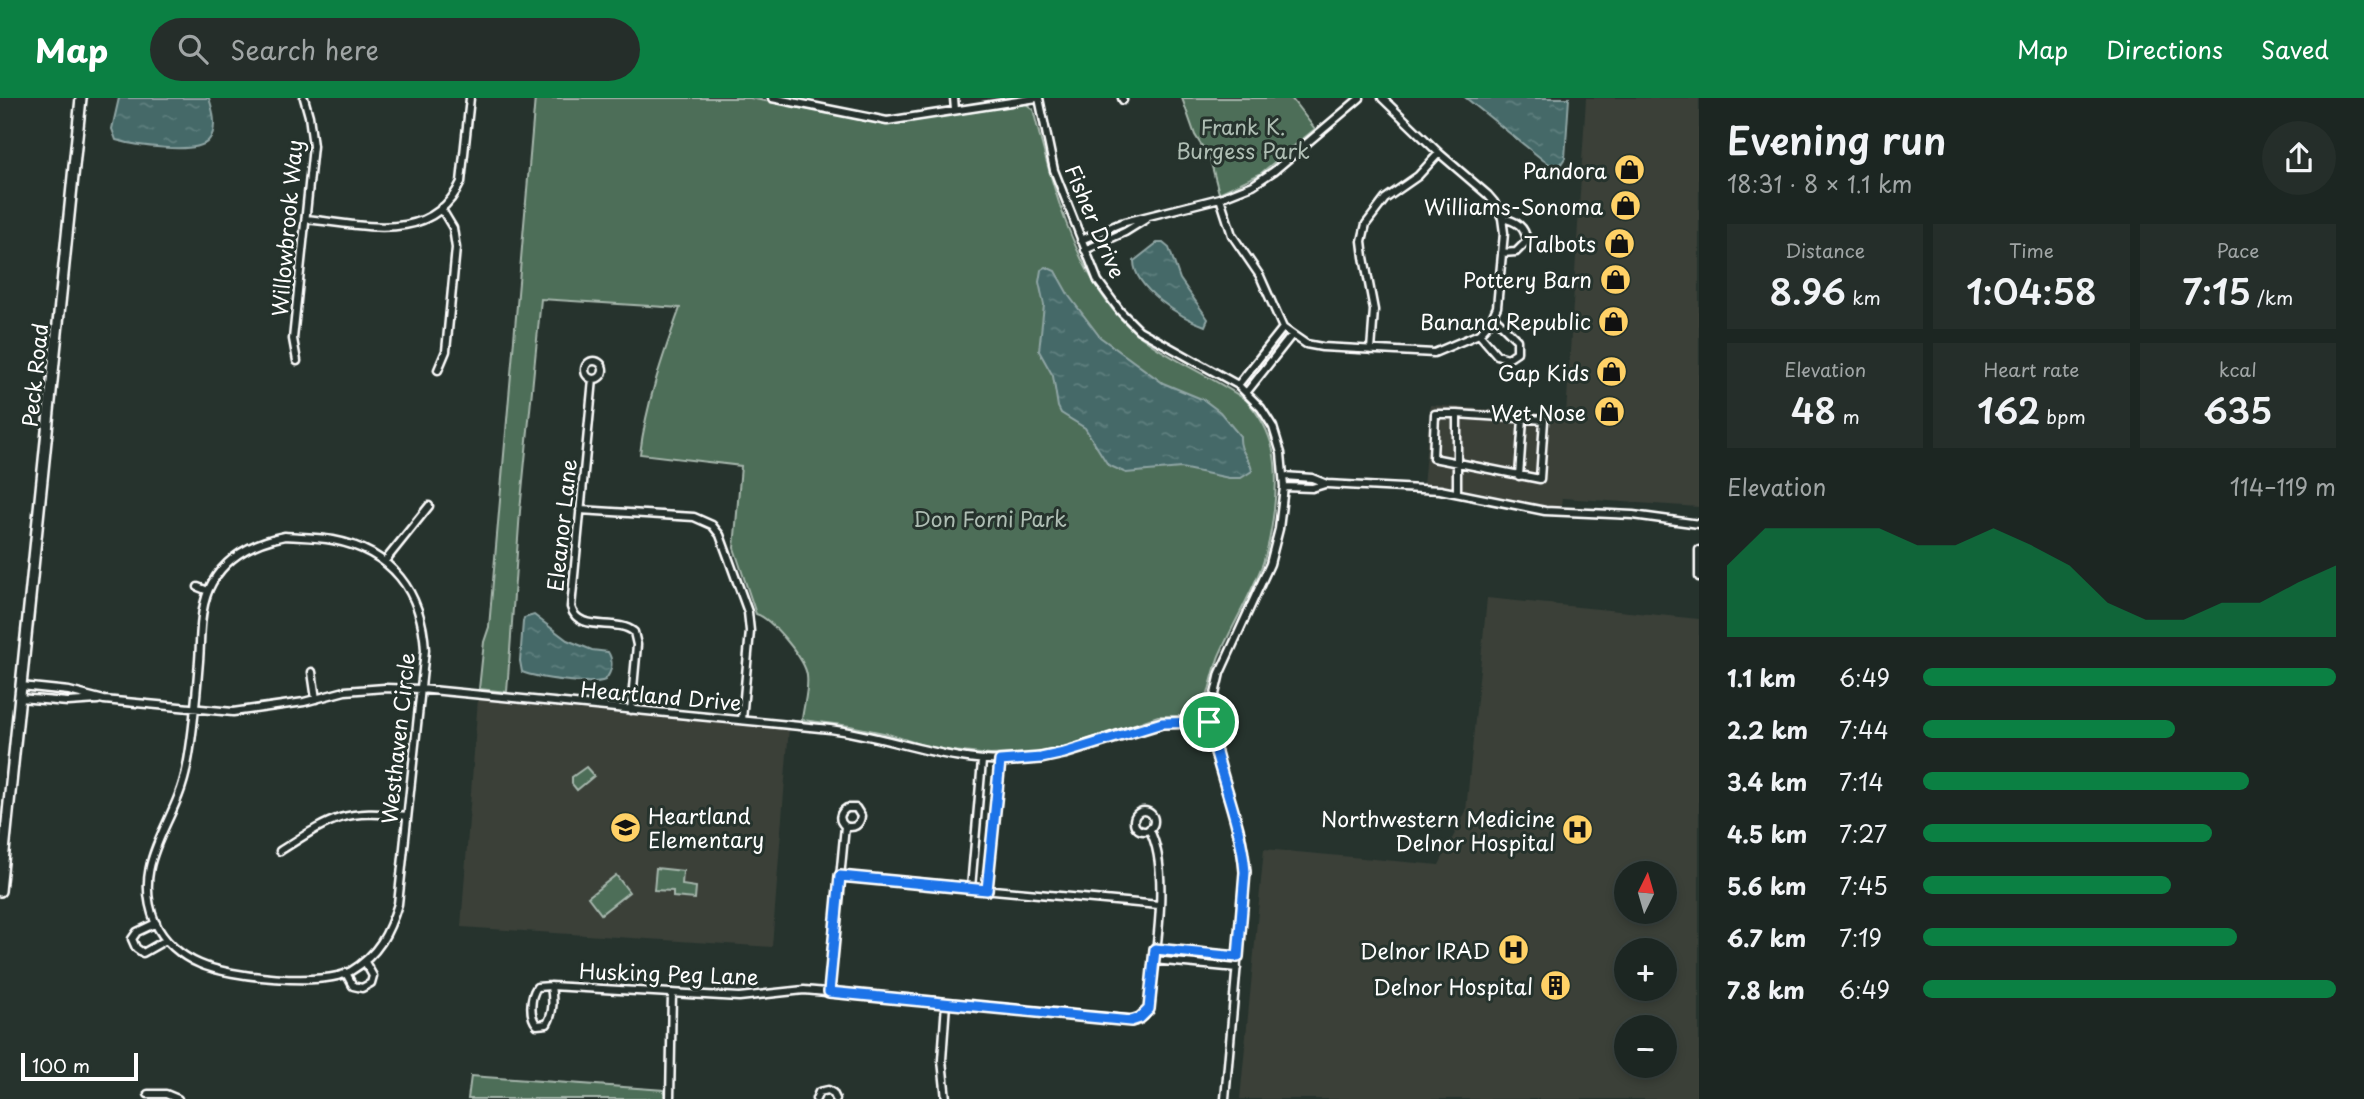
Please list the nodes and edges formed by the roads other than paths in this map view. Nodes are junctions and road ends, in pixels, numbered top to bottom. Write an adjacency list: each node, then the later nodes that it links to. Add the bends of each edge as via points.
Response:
1 (80, 98): 46 (main road, Peck Road)
2 (304, 98): 15 (street, Willowbrook Way, via 313,146)
3 (470, 98): 12 (street, via 461,182)
4 (772, 98): 9 (street, via 887,121)
5 (954, 98): 9 (street)
6 (1038, 98): 9 (street); 16 (street, Fisher Drive, via 1054,170)
7 (1360, 98): 11 (street, via 1274,171)
8 (1382, 98): 10 (street)
9 (956, 110)
10 (1438, 153): 14 (street, via 1488,195); 23 (street, via 1418,176 1377,206 1366,225 1364,257 1374,310)
11 (1220, 198): 13 (street); 20 (street, via 1232,235 1260,276)
12 (441, 208): 15 (street, via 406,227); 25 (street, via 453,228 456,248 446,351)
13 (1153, 215): 16 (street); 17 (street)
14 (1502, 218): 18 (street); 18 (street, via 1517,222 1527,240 1517,252)
15 (306, 219): 24 (street, Willowbrook Way, via 293,339)
16 (1081, 240): 17 (street, Fisher Drive)
17 (1085, 250): 27 (street, Fisher Drive, via 1098,281 1139,330)
18 (1502, 253): 19 (street)
19 (1493, 316): 21 (street); 21 (street, via 1517,340 1517,352 1508,358 1497,355)
20 (1283, 328): 22 (street); 27 (street)
21 (1479, 334): 23 (street, via 1434,353)
22 (1291, 336): 23 (street, via 1313,346); 28 (street)
23 (1371, 350)
24 (297, 361)
25 (438, 370)
26 (593, 379): 38 (street, Eleanor Lane)
27 (1238, 385): 28 (street, Fisher Drive)
28 (1246, 393): 33 (street, Fisher Drive, via 1273,427 1282,453)
29 (1457, 414): 30 (street); 31 (street); 31 (street, via 1435,414 1433,458)
30 (1523, 419): 32 (street); 32 (street, via 1544,420 1540,479)
31 (1457, 464): 32 (street); 36 (street)
32 (1519, 476)
33 (1283, 477): 34 (street, via 1312,478); 35 (street, Fisher Drive)
34 (1327, 484): 35 (street); 36 (street)
35 (1284, 487): 54 (street, Fisher Drive, via 1270,564 1220,673)
36 (1457, 492): 39 (street, via 1545,511)
37 (429, 506): 41 (street)
38 (580, 510): 52 (street, Eleanor Lane, via 572,613 584,622 621,625 634,632); 53 (street, via 694,517 717,530 750,619)
39 (1699, 524)
40 (1699, 550): 42 (street)
41 (385, 561): 44 (street, Westhaven Circle, via 353,545 285,536 239,553); 47 (street, Westhaven Circle, via 403,579 421,617 425,650)
42 (1699, 577)
43 (198, 587): 44 (street)
44 (208, 591): 51 (street, Westhaven Circle)
45 (312, 672): 49 (street)
46 (21, 686): 48 (main road, Peck Road); 50 (street, Heartland Drive)
47 (421, 689): 49 (street, Heartland Drive, via 345,691); 52 (street, Heartland Drive); 57 (street, Westhaven Circle)
48 (19, 698): 50 (street, Heartland Drive); 64 (main road, Peck Road)
49 (316, 699): 51 (street, Heartland Drive, via 244,712)
50 (104, 700): 51 (street, Heartland Drive)
51 (195, 710): 66 (street, Westhaven Circle, via 187,769 147,874)
52 (631, 710): 53 (street, Heartland Drive)
53 (742, 720): 55 (street, Heartland Drive, via 846,731)
54 (1209, 722): 56 (street, Heartland Drive, via 1162,723 1064,753); 69 (street, via 1244,859)
55 (982, 761): 56 (street, Heartland Drive); 62 (street)
56 (1000, 761): 63 (street)
57 (407, 816): 60 (street, via 345,815); 71 (street, Westhaven Circle, via 392,925 381,946)
58 (845, 826): 61 (street)
59 (1149, 829): 65 (street, Husking Peg Lane, via 1159,854)
60 (280, 850)
61 (840, 876): 62 (street); 75 (street)
62 (971, 888): 63 (street)
63 (987, 890): 65 (street)
64 (0, 891)
65 (1159, 905): 68 (street, Husking Peg Lane)
66 (156, 923): 67 (street, Westhaven Circle); 67 (street, via 137,932 132,939 136,948 143,953)
67 (166, 940): 73 (street, Westhaven Circle, via 202,966 311,981)
68 (1155, 949): 69 (street); 70 (street, Husking Peg Lane)
69 (1238, 957): 72 (street)
70 (1154, 960): 72 (street); 77 (street, Husking Peg Lane, via 1149,1009 1136,1020)
71 (365, 961): 73 (street, Westhaven Circle); 73 (street, via 373,976 371,983 362,988 352,986)
72 (1237, 968): 84 (street)
73 (346, 973)
74 (551, 986): 74 (street, Husking Peg Lane, via 551,1019 537,1025 533,993 537,987); 76 (street, Husking Peg Lane)
75 (829, 992): 76 (street, Husking Peg Lane, via 797,990 745,997); 77 (street, Husking Peg Lane)
76 (672, 993): 80 (street)
77 (946, 1003): 83 (street, via 942,1060)
78 (148, 1094): 79 (street)
79 (178, 1099)
80 (670, 1099)
81 (816, 1099): 82 (street, via 824,1090)
82 (836, 1099)
83 (946, 1099)
84 (1225, 1099)

